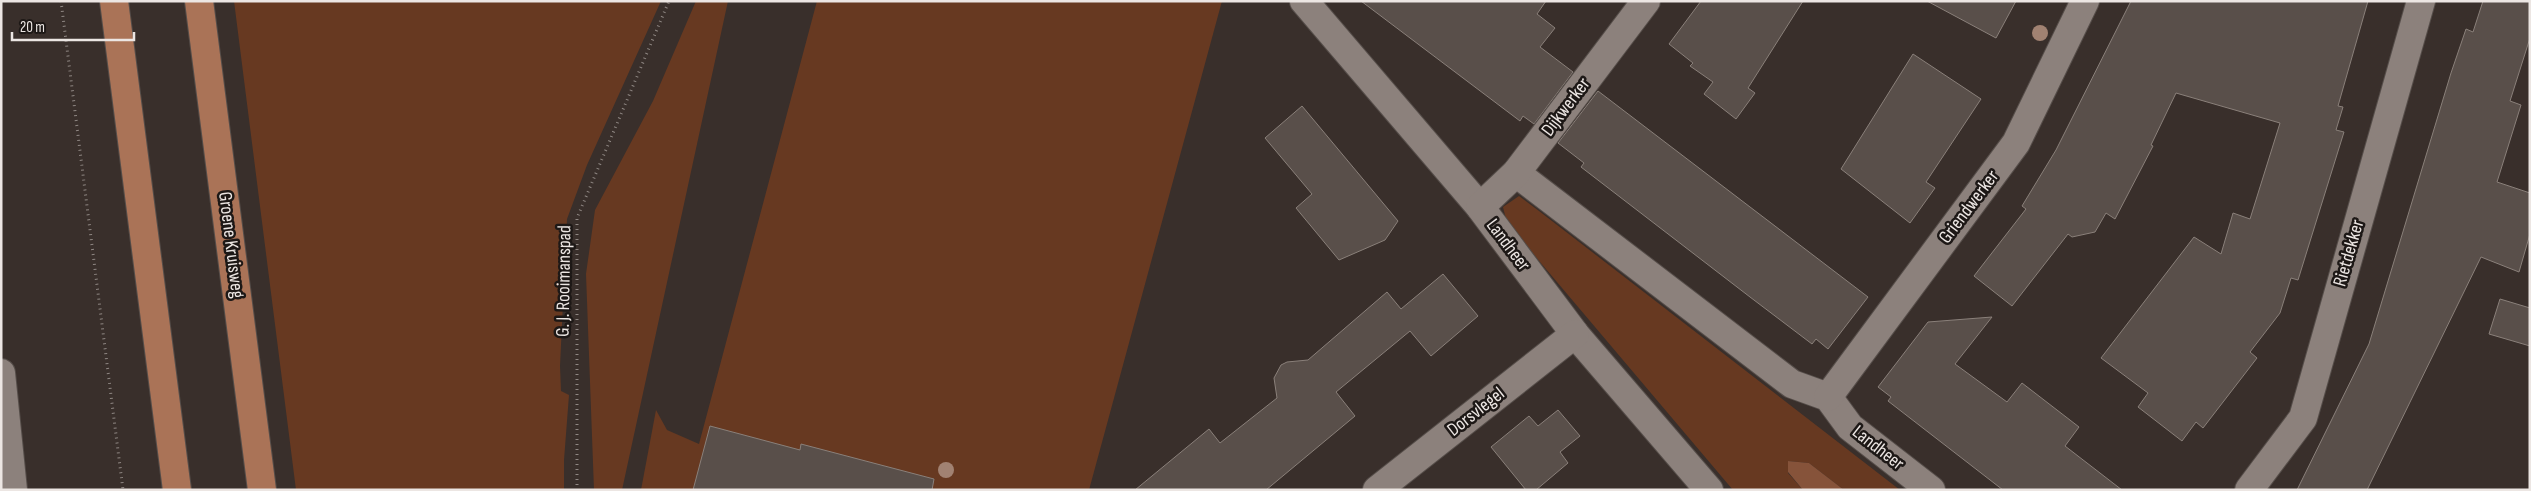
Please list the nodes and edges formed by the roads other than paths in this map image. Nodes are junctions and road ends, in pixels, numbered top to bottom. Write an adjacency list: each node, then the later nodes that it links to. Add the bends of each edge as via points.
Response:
1 (114, 1): 13 (main road)
2 (199, 1): 14 (main road, Groene Kruisweg)
3 (1304, 1): 8 (street, Landheer)
4 (1646, 1): 7 (street, Dijkwerker)
5 (2085, 1): 11 (street, Griendwerker, via 2016,144)
6 (2421, 1): 18 (street, Rietdekker, via 2303,418)
7 (1516, 173): 8 (street, Dijkwerker); 11 (street, via 1792,384)
8 (1480, 207): 9 (street, Landheer)
9 (1575, 334): 15 (street, Dorsvlegel); 16 (street, Landheer)
10 (1, 373): 12 (street)
11 (1828, 397): 17 (street, Landheer, via 1850,427)
12 (13, 490)
13 (177, 490)
14 (262, 490)
15 (1377, 490)
16 (1709, 490)
17 (1931, 490)
18 (2249, 490)

